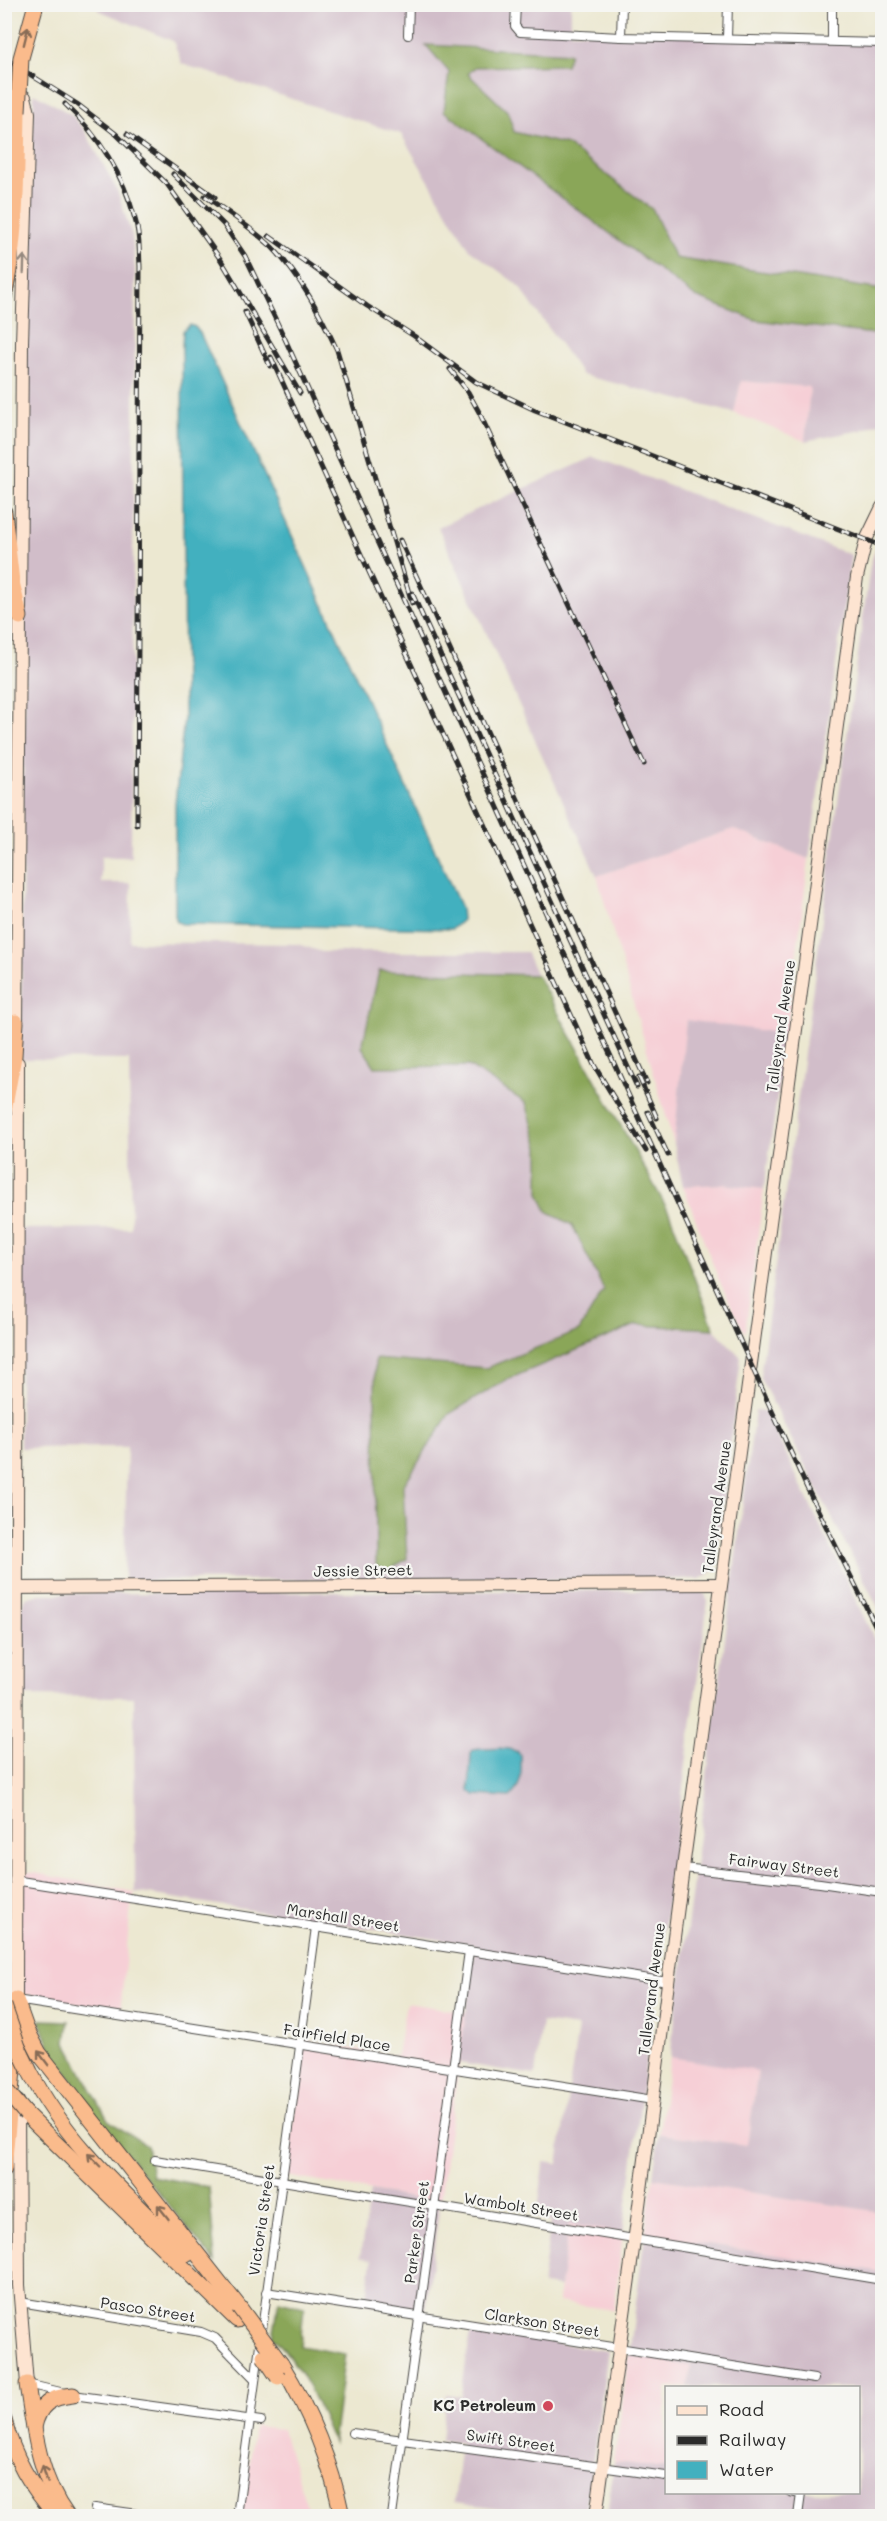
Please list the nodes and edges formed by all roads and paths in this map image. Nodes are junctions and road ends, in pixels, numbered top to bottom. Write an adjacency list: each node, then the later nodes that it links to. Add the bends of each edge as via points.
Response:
1 (36, 4): 13 (highway, one-way to 1, bridge, via 16,188 23,50)
2 (409, 4): 7 (street)
3 (516, 4): 8 (street, via 515,27 520,32)
4 (622, 4): 8 (street)
5 (728, 4): 9 (street)
6 (832, 4): 10 (street)
7 (408, 35)
8 (621, 36): 9 (street)
9 (727, 38): 10 (street)
10 (832, 41): 11 (street)
11 (882, 43)
12 (4, 83): 16 (street, one-way to 12, via 29,113 25,97)
13 (4, 297)
14 (882, 507): 19 (street, Talleyrand Avenue, via 866,540 857,578)
15 (4, 512): 16 (highway)
16 (20, 617): 17 (street)
17 (16, 1022): 18 (highway); 20 (street)
18 (4, 1111)
19 (721, 1584): 20 (street, Jessie Street); 21 (street, Talleyrand Avenue)
20 (10, 1587): 22 (street)
21 (682, 1868): 23 (street, Fairway Street); 26 (street, Talleyrand Avenue)
22 (14, 1880): 24 (street, Marshall Street); 27 (street)
23 (882, 1892)
24 (316, 1927): 25 (street, Marshall Street); 28 (street, Victoria Street)
25 (469, 1951): 26 (street, Marshall Street); 30 (street, Parker Street)
26 (668, 1982): 32 (street, Talleyrand Avenue)
27 (10, 2003): 28 (street, Fairfield Place); 29 (street); 41 (highway, one-way to 27, via 39,2053); 41 (highway, one-way to 27, bridge, via 57,2118 18,2047)
28 (299, 2045): 30 (street, Fairfield Place); 35 (street, Victoria Street)
29 (15, 2048): 34 (highway); 40 (street, via 20,2132)
30 (453, 2070): 32 (street, Fairfield Place); 36 (street, Parker Street)
31 (4, 2088): 41 (highway, bridge, via 26,2114)
32 (653, 2100): 37 (street, Talleyrand Avenue)
33 (155, 2160): 35 (street, Wambolt Street)
34 (4, 2169)
35 (281, 2181): 36 (street, Wambolt Street); 39 (street, Victoria Street)
36 (434, 2207): 37 (street, Wambolt Street); 42 (street, Parker Street)
37 (634, 2239): 38 (street, Wambolt Street); 43 (street, Talleyrand Avenue)
38 (882, 2280)
39 (266, 2292): 42 (street, Clarkson Street); 45 (street, Victoria Street)
40 (20, 2302): 45 (street, Pasco Street, via 201,2331 215,2338); 47 (street)
41 (238, 2314): 44 (highway, bridge)
42 (419, 2317): 43 (street, Clarkson Street); 54 (street, Parker Street)
43 (618, 2350): 46 (street, Clarkson Street); 55 (street, Talleyrand Avenue)
44 (280, 2371): 63 (highway, via 313,2450); 64 (highway, via 301,2398 318,2434)
45 (255, 2379): 49 (street, Victoria Street)
46 (814, 2379)
47 (27, 2384): 48 (street); 52 (highway)
48 (73, 2395): 49 (street); 52 (highway, via 46,2403)
49 (249, 2419): 51 (street); 62 (street, Victoria Street)
50 (4, 2420): 59 (highway, via 24,2471)
51 (261, 2421)
52 (34, 2427): 60 (highway, one-way to 52, via 46,2479)
53 (352, 2433): 54 (street, Swift Street)
54 (403, 2440): 55 (street, Swift Street); 65 (street, Parker Street)
55 (603, 2467): 56 (street, Swift Street); 66 (street, Talleyrand Avenue)
56 (665, 2476)
57 (801, 2494): 67 (street)
58 (95, 2508): 61 (street)
59 (57, 2517)
60 (67, 2517)
61 (152, 2517)
62 (237, 2517)
63 (333, 2517)
64 (342, 2517)
65 (392, 2517)
66 (596, 2517)
67 (798, 2517)

